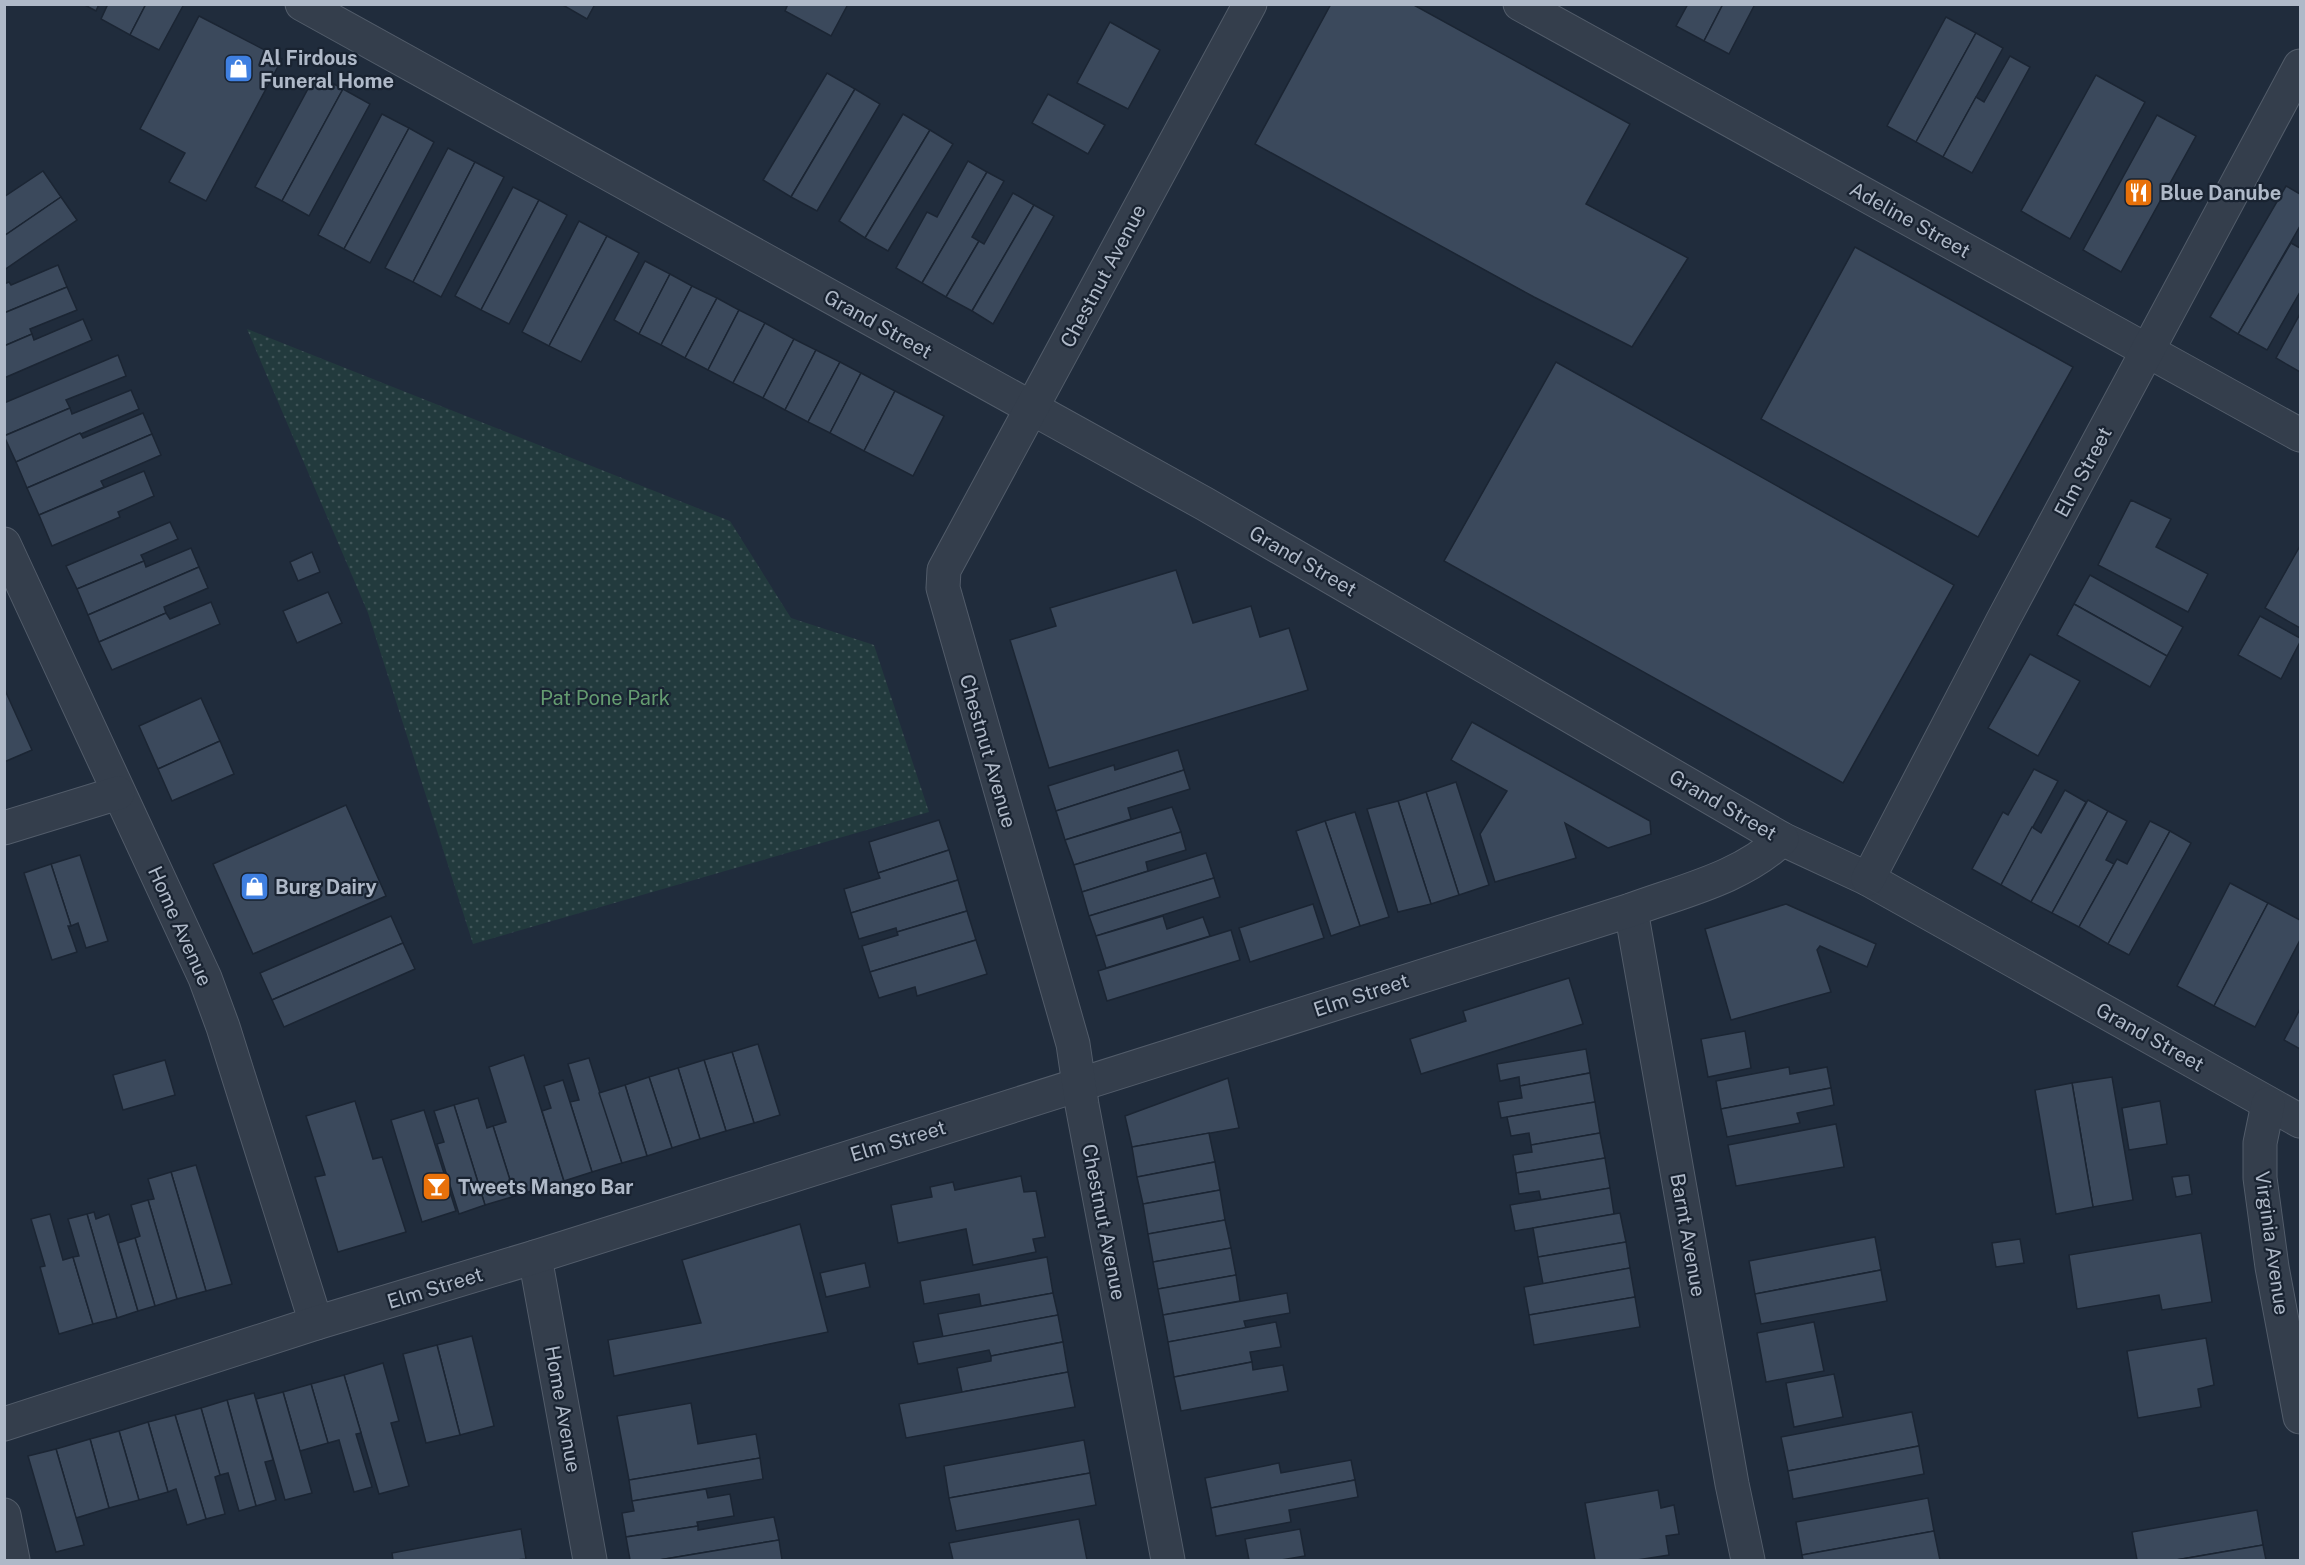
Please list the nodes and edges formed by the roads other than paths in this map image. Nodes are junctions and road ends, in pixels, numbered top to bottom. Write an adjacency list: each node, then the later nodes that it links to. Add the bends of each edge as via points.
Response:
1 (302, 4): 6 (street, Grand Street)
2 (1250, 4): 6 (street, Chestnut Avenue)
3 (1520, 4): 5 (street, Adeline Street)
4 (2301, 66): 5 (street, Elm Street)
5 (2148, 351): 7 (street, Adeline Street); 12 (street, Elm Street)
6 (1032, 410): 11 (street, Grand Street, via 1204,504); 14 (street, Chestnut Avenue, via 944,570 942,588 1073,1044)
7 (2301, 435)
8 (4, 544): 9 (street, Home Avenue)
9 (118, 793): 10 (street); 18 (street, Home Avenue, via 205,978)
10 (4, 828)
11 (1782, 839): 12 (street, Grand Street); 13 (street, Elm Street, via 1736,872)
12 (1868, 879): 15 (street, Grand Street)
13 (1631, 910): 14 (street, Elm Street); 25 (street, Barnt Avenue)
14 (1080, 1084): 17 (street, Elm Street); 24 (street, Chestnut Avenue)
15 (2268, 1104): 16 (street, Grand Street); 19 (street, Virginia Avenue, via 2260,1143 2260,1178 2272,1267)
16 (2301, 1121)
17 (535, 1257): 18 (street, Elm Street); 23 (street, Home Avenue)
18 (316, 1323): 20 (street, Elm Street)
19 (2301, 1418)
20 (4, 1424)
21 (4, 1515): 22 (street)
22 (13, 1560)
23 (590, 1560)
24 (1168, 1560)
25 (1748, 1560)

